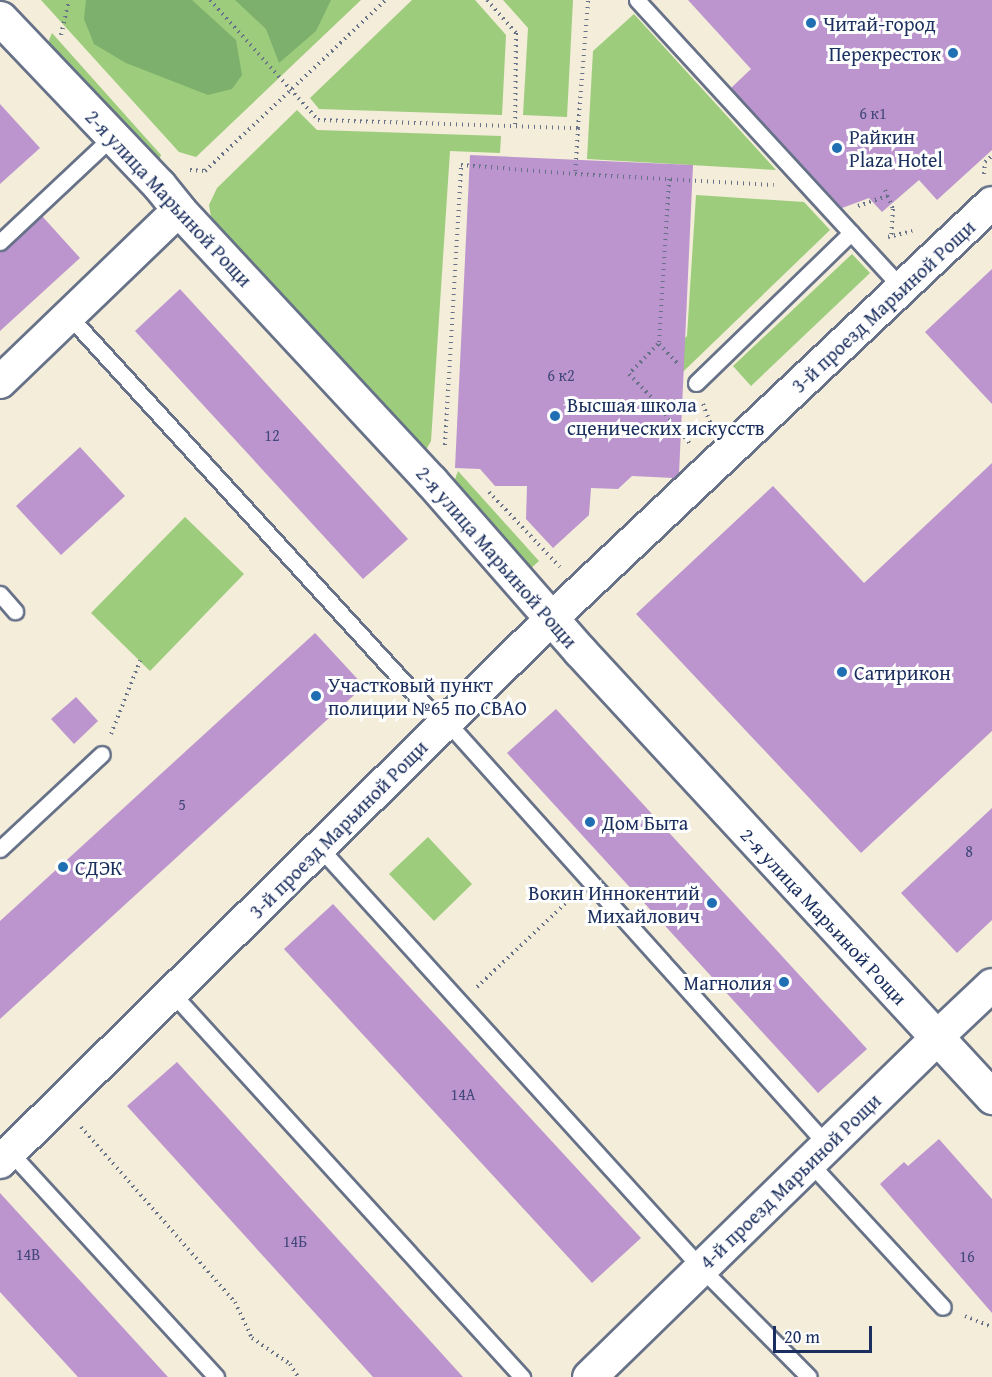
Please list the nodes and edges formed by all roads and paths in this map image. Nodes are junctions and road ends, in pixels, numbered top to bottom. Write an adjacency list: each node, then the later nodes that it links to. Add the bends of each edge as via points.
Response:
1 (69, 0): 8 (path)
2 (210, 0): 9 (path)
3 (386, 0): 9 (path)
4 (487, 0): 10 (path, via 516,33)
5 (588, 0): 11 (path)
6 (637, 0): 18 (lane)
7 (0, 18): 12 (street, 2-я улица Марьиной Рощи)
8 (61, 36)
9 (291, 90): 10 (path, via 318,120); 17 (path, via 206,171 182,170)
10 (515, 126): 11 (path)
11 (578, 128): 15 (path)
12 (112, 137): 17 (street, 2-я улица Марьиной Рощи); 25 (lane)
13 (992, 156): 19 (path, via 985,162)
14 (992, 167): 19 (path)
15 (575, 174): 16 (path); 34 (path, via 461,165 444,444)
16 (669, 179): 18 (path); 28 (path)
17 (159, 185): 21 (street, 2-я улица Марьиной Рощи)
18 (808, 186): 23 (lane)
19 (984, 186): 26 (street, 3-й проезд Марьиной Рощи)
20 (885, 190): 24 (path, via 893,209)
21 (179, 210): 27 (street); 39 (street, 2-я улица Марьиной Рощи, via 431,481)
22 (921, 228): 24 (path)
23 (851, 232): 24 (path); 26 (lane); 31 (lane)
24 (891, 237)
25 (0, 242)
26 (902, 288): 39 (street, 3-й проезд Марьиной Рощи)
27 (69, 316): 30 (street); 41 (lane)
28 (658, 344): 29 (path); 33 (path, via 628,374 693,448)
29 (684, 371)
30 (0, 382)
31 (696, 383): 32 (path)
32 (713, 430)
33 (699, 442)
34 (451, 451)
35 (481, 483): 36 (path, via 559,567)
36 (566, 564)
37 (0, 594): 38 (lane)
38 (15, 611)
39 (551, 619): 41 (street, 3-й проезд Марьиной Рощи); 49 (street, 2-я улица Марьиной Рощи)
40 (140, 661): 42 (path)
41 (445, 724): 43 (street, 3-й проезд Марьиной Рощи); 45 (lane)
42 (102, 754): 44 (lane)
43 (319, 847): 47 (street, 3-й проезд Марьиной Рощи); 48 (lane)
44 (0, 849)
45 (589, 880): 48 (path); 52 (lane)
46 (992, 985): 49 (street, 4-й проезд Марьиной Рощи)
47 (172, 993): 53 (street, 3-й проезд Марьиной Рощи); 58 (lane)
48 (460, 1003): 54 (lane)
49 (936, 1038): 50 (street, 2-я улица Марьиной Рощи); 52 (street, 4-й проезд Марьиной Рощи)
50 (992, 1098)
51 (81, 1126): 57 (path, via 235,1302 252,1338 290,1364)
52 (818, 1154): 54 (street, 4-й проезд Марьиной Рощи); 55 (lane)
53 (5, 1157): 56 (lane)
54 (701, 1268): 59 (street, 4-й проезд Марьиной Рощи); 60 (lane)
55 (943, 1307)
56 (216, 1377)
57 (298, 1377)
58 (522, 1377)
59 (589, 1377)
60 (809, 1377)

